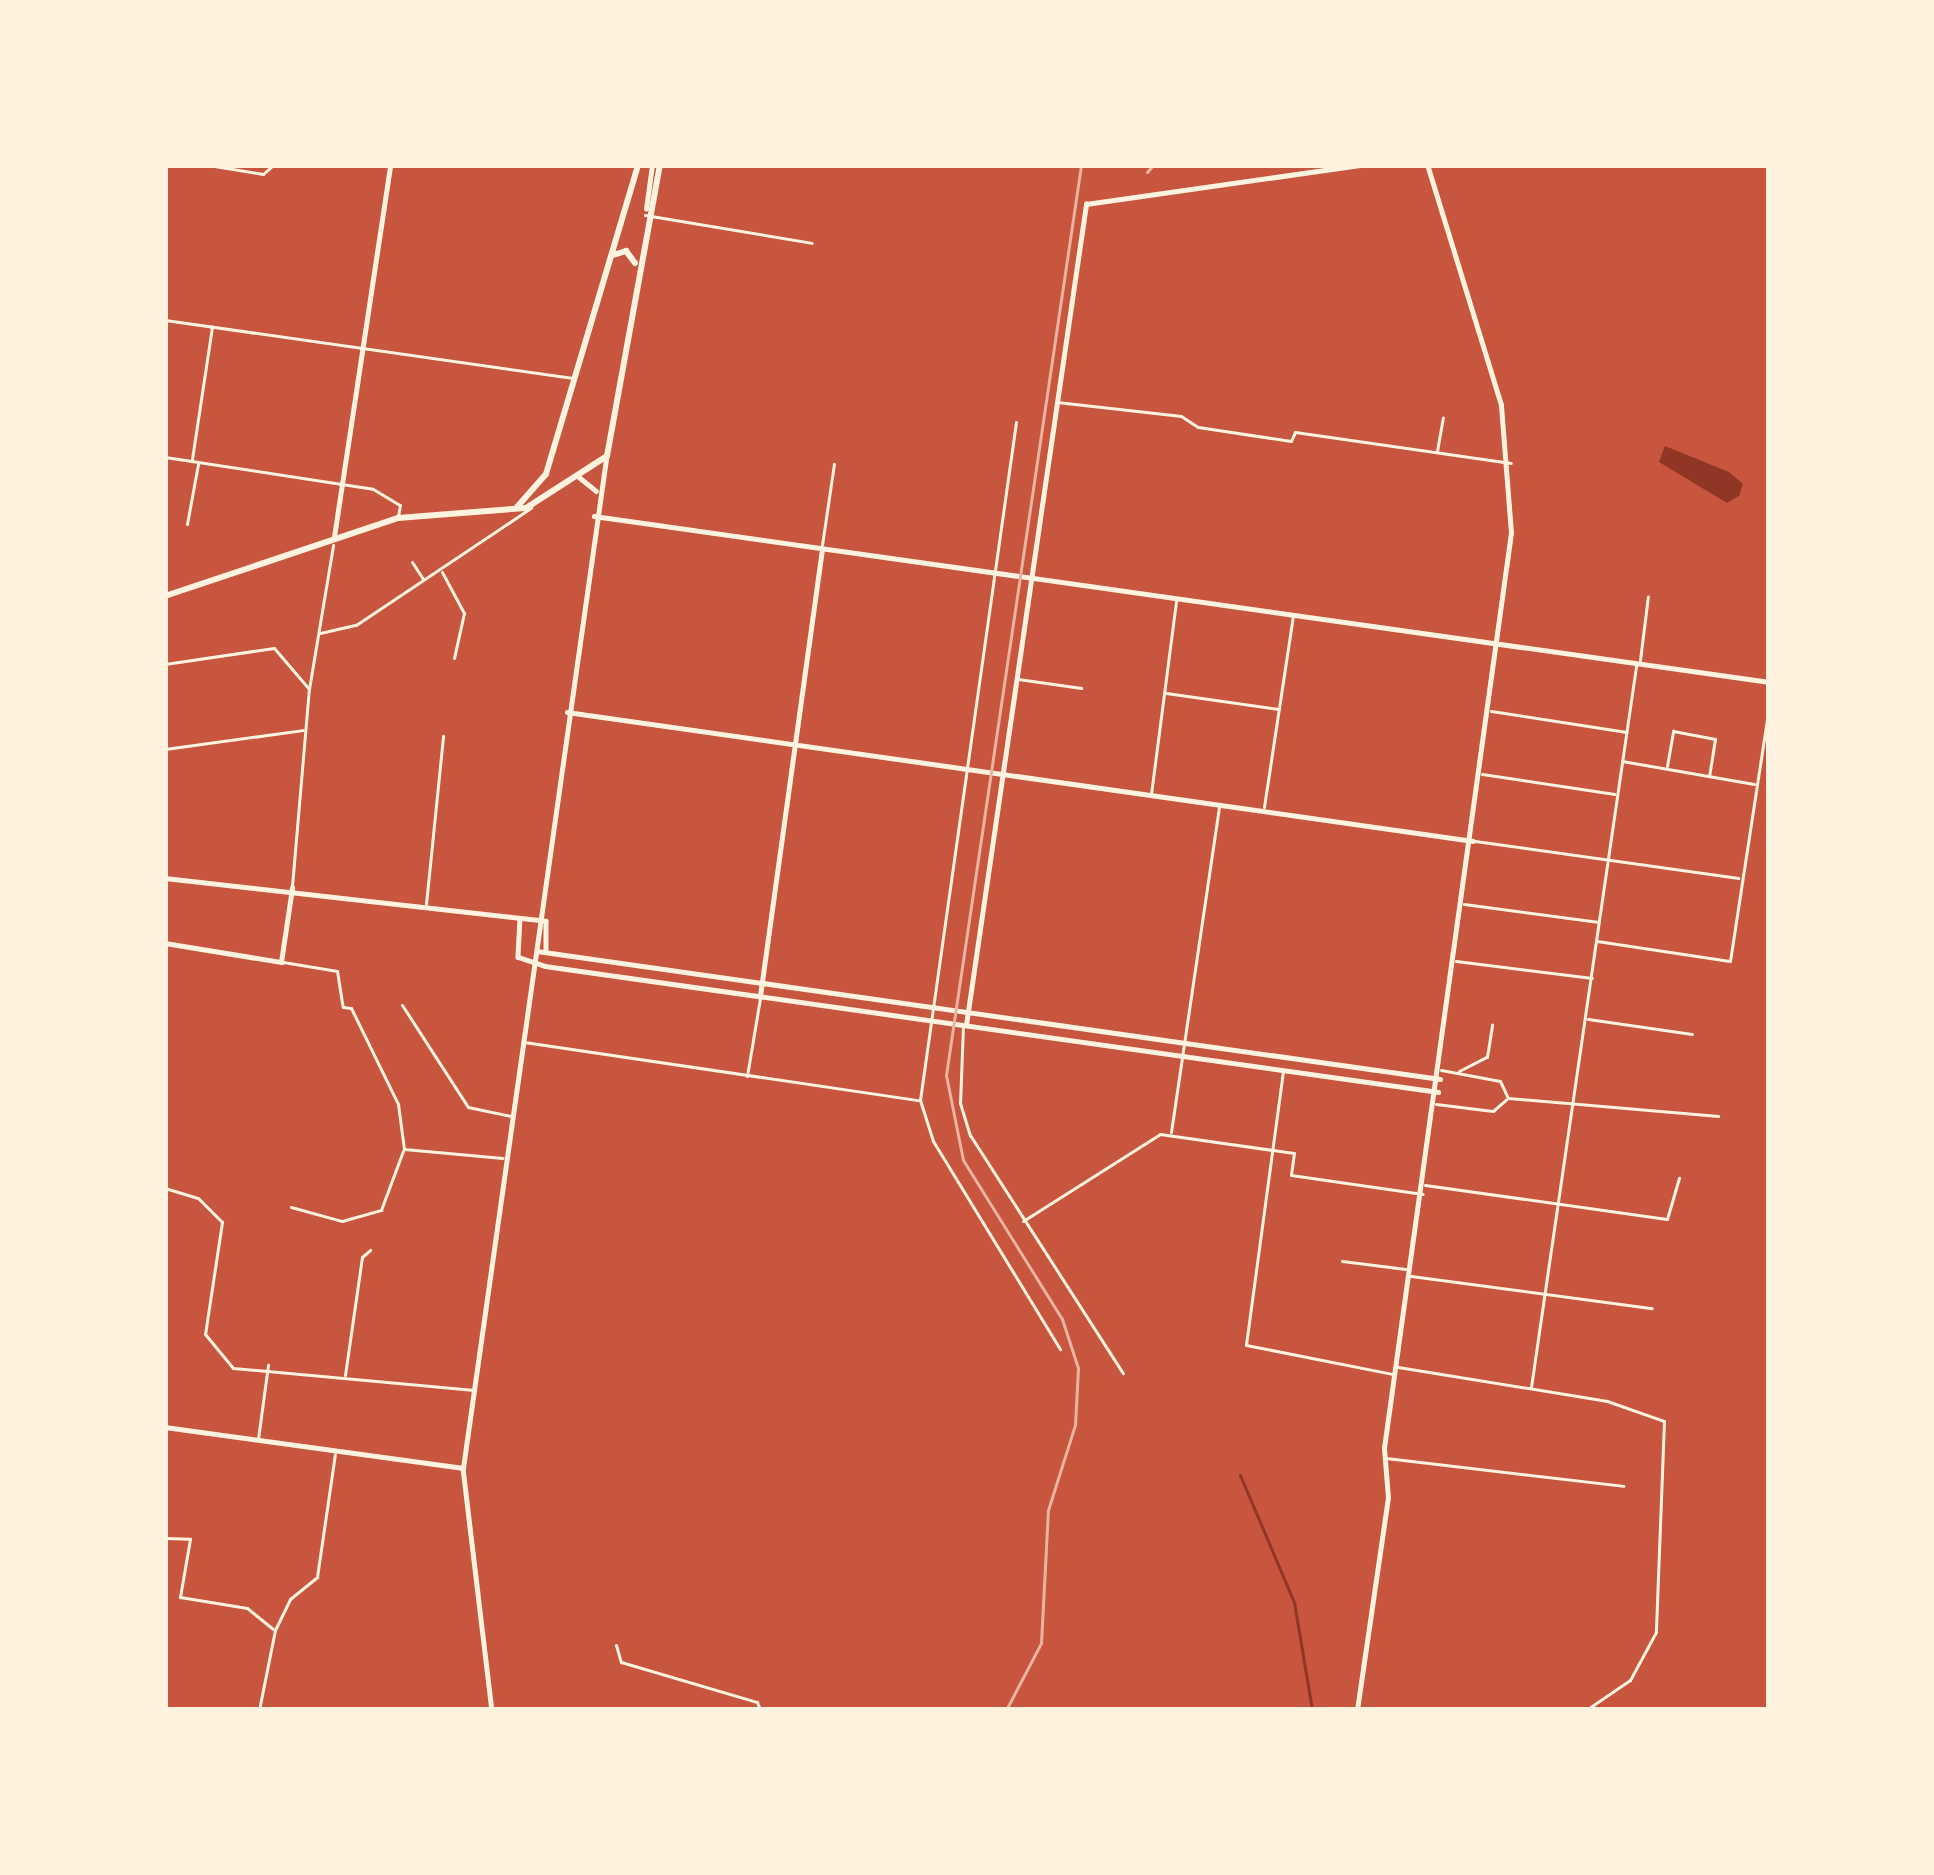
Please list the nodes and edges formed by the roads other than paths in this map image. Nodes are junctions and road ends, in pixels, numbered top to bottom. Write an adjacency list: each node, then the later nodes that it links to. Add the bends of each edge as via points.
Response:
1 (208, 165): 2 (street, via 263,174)
2 (273, 165)
3 (390, 165): 14 (street)
4 (638, 165): 10 (main road)
5 (656, 165): 8 (main road)
6 (1361, 165): 16 (street, via 1086,204)
7 (1427, 165): 23 (street, via 1494,377)
8 (646, 212): 9 (street); 11 (main road)
9 (812, 243)
10 (610, 259): 11 (main road, via 626,251); 15 (main road)
11 (637, 266): 20 (main road)
12 (165, 320): 13 (street)
13 (212, 326): 14 (street); 22 (street)
14 (361, 347): 15 (street); 27 (street)
15 (574, 379): 25 (main road)
16 (1056, 402): 19 (street, via 1181,416 1198,427 1291,441 1295,432); 40 (street)
17 (1443, 418): 19 (street)
18 (1016, 422): 39 (street)
19 (1437, 453): 23 (street)
20 (607, 456): 26 (main road); 29 (street)
21 (165, 457): 22 (street)
22 (195, 461): 27 (street); 34 (street)
23 (1511, 463): 47 (street)
24 (834, 464): 36 (street)
25 (546, 474): 28 (main road); 31 (main road, via 538,493)
26 (579, 477): 28 (main road); 29 (street)
27 (341, 483): 33 (street, via 400,505); 35 (street)
28 (559, 491): 30 (main road)
29 (598, 496): 32 (street)
30 (538, 502): 31 (main road); 38 (street)
31 (514, 509): 33 (main road)
32 (594, 516): 36 (street); 59 (street)
33 (398, 518): 35 (main road)
34 (188, 524)
35 (334, 537): 42 (main road); 46 (street)
36 (822, 550): 39 (street); 63 (street)
37 (412, 562): 41 (street)
38 (441, 570): 41 (street); 48 (street, via 462,604)
39 (994, 573): 40 (street); 66 (street)
40 (1031, 578): 44 (street); 51 (street)
41 (424, 581): 46 (street, via 356,625)
42 (165, 596)
43 (1648, 596): 50 (street)
44 (1176, 598): 45 (street); 55 (street)
45 (1293, 615): 47 (street); 57 (street)
46 (318, 633): 54 (street)
47 (1501, 645): 50 (street); 58 (street)
48 (454, 658)
49 (165, 664): 54 (street, via 274,648)
50 (1638, 664): 52 (street); 61 (street)
51 (1017, 679): 53 (street); 68 (street)
52 (1769, 682)
53 (1081, 688)
54 (309, 689): 60 (street)
55 (1164, 692): 57 (street); 73 (street)
56 (1769, 704): 71 (street)
57 (1280, 709): 75 (street)
58 (1491, 711): 61 (street); 69 (street)
59 (567, 712): 63 (street); 84 (street)
60 (305, 730): 64 (street); 80 (street)
61 (1626, 732): 65 (street)
62 (443, 736): 82 (street)
63 (794, 743): 66 (street); 94 (street)
64 (165, 749)
65 (1621, 761): 67 (street); 72 (street)
66 (967, 767): 68 (street); 97 (street)
67 (1667, 768): 70 (street); 70 (street, via 1672,731 1715,739)
68 (1005, 772): 73 (street); 98 (street)
69 (1482, 774): 72 (street); 76 (street)
70 (1709, 776): 71 (street)
71 (1754, 784): 79 (street)
72 (1615, 794): 77 (street)
73 (1151, 796): 74 (street)
74 (1220, 805): 75 (street); 105 (street)
75 (1264, 809): 76 (street)
76 (1473, 841): 77 (street); 81 (street)
77 (1608, 861): 79 (street); 85 (street)
78 (165, 878): 80 (street)
79 (1740, 878): 86 (street, via 1730,961)
80 (292, 888): 82 (street); 91 (street)
81 (1464, 904): 85 (street); 90 (street)
82 (426, 906): 83 (street)
83 (520, 918): 84 (street); 92 (street, via 518,957)
84 (538, 920): 88 (street); 89 (street, via 549,924)
85 (1599, 922): 86 (street)
86 (1597, 941): 93 (street)
87 (165, 943): 91 (street)
88 (536, 951): 89 (street); 92 (street)
89 (545, 952): 92 (street); 94 (street)
90 (1456, 961): 93 (street); 108 (street)
91 (281, 962): 120 (street, via 337,971 343,1007 351,1008 398,1104)
92 (534, 963): 95 (street); 104 (street)
93 (1592, 978): 99 (street)
94 (761, 982): 95 (street); 97 (street)
95 (760, 997): 100 (street); 110 (street)
96 (402, 1005): 117 (street, via 468,1107)
97 (933, 1007): 98 (street); 100 (street)
98 (971, 1012): 102 (street); 105 (street)
99 (1586, 1019): 103 (street); 114 (street)
100 (931, 1021): 102 (street); 115 (street)
101 (1492, 1024): 109 (street, via 1487,1057 1468,1059)
102 (965, 1025): 106 (street); 128 (street, via 962,1111)
103 (1692, 1034)
104 (524, 1042): 110 (street); 117 (street)
105 (1186, 1044): 106 (street); 111 (street)
106 (1184, 1057): 107 (street); 119 (street)
107 (1283, 1070): 112 (street); 121 (street)
108 (1441, 1070): 109 (street); 111 (street)
109 (1457, 1072): 113 (street, via 1500,1081)
110 (748, 1076): 115 (street)
111 (1440, 1079): 112 (street)
112 (1438, 1092): 116 (street)
113 (1508, 1097): 114 (street); 116 (street, via 1493,1111)
114 (1575, 1099): 118 (street); 126 (street)
115 (920, 1100): 134 (street, via 933,1141)
116 (1436, 1104): 125 (street)
117 (513, 1116): 122 (street)
118 (1718, 1116)
119 (1171, 1134): 121 (street); 128 (street)
120 (404, 1149): 122 (street); 127 (street, via 381,1210 342,1221)
121 (1273, 1151): 125 (street, via 1294,1153 1291,1175); 136 (street, via 1244,1340 1251,1351)
122 (508, 1158): 140 (street)
123 (1679, 1178): 126 (street, via 1668,1219)
124 (165, 1188): 135 (street, via 198,1198 222,1222 205,1334 233,1368)
125 (1424, 1190): 126 (street); 131 (street)
126 (1559, 1205): 132 (street)
127 (291, 1207)
128 (1024, 1221): 137 (street)
129 (370, 1250): 138 (street, via 362,1257)
130 (1342, 1261): 131 (street)
131 (1410, 1272): 132 (street); 136 (street)
132 (1547, 1294): 133 (street); 139 (street)
133 (1652, 1308)
134 (1060, 1349)
135 (268, 1365): 138 (street); 142 (street)
136 (1395, 1370): 139 (street); 144 (street)
137 (1123, 1373)
138 (345, 1377): 140 (street)
139 (1531, 1387): 154 (street, via 1664,1420 1656,1632 1630,1680)
140 (476, 1390): 145 (street)
141 (165, 1426): 142 (street)
142 (258, 1441): 143 (street)
143 (336, 1452): 145 (street); 148 (street, via 317,1577 290,1599)
144 (1384, 1457): 146 (street); 153 (street, via 1388,1498)
145 (463, 1468): 151 (street)
146 (1623, 1486)
147 (165, 1538): 148 (street, via 190,1539 181,1597 247,1608)
148 (275, 1630): 150 (street)
149 (616, 1645): 152 (street, via 621,1662 758,1702)
150 (259, 1710)
151 (492, 1710)
152 (760, 1710)
153 (1357, 1710)
154 (1586, 1710)

